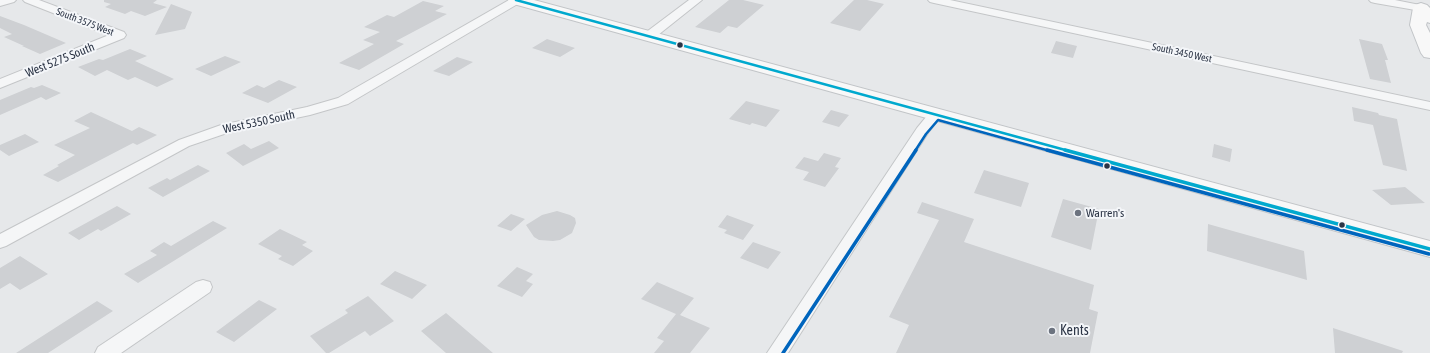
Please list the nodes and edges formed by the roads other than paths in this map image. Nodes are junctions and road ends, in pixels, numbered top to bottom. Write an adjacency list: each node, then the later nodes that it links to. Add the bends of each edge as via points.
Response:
1 (10, 0): 7 (street)
2 (29, 0): 9 (street, South 3575 West)
3 (516, 0): 10 (main road); 15 (street, West 5350 South, via 343,101 310,111 226,128 184,143)
4 (696, 0): 10 (street)
5 (934, 0): 13 (street, South 3450 West)
6 (1375, 0): 8 (street)
7 (0, 3)
8 (1423, 9): 11 (main road, via 1418,25)
9 (120, 35): 12 (street, West 5275 South)
10 (649, 36): 14 (main road)
11 (1430, 53)
12 (0, 84)
13 (1430, 106)
14 (936, 114): 16 (main road); 19 (street, via 922,131)
15 (0, 242)
16 (1430, 249)
17 (203, 287): 18 (street)
18 (105, 353)
19 (777, 353)

